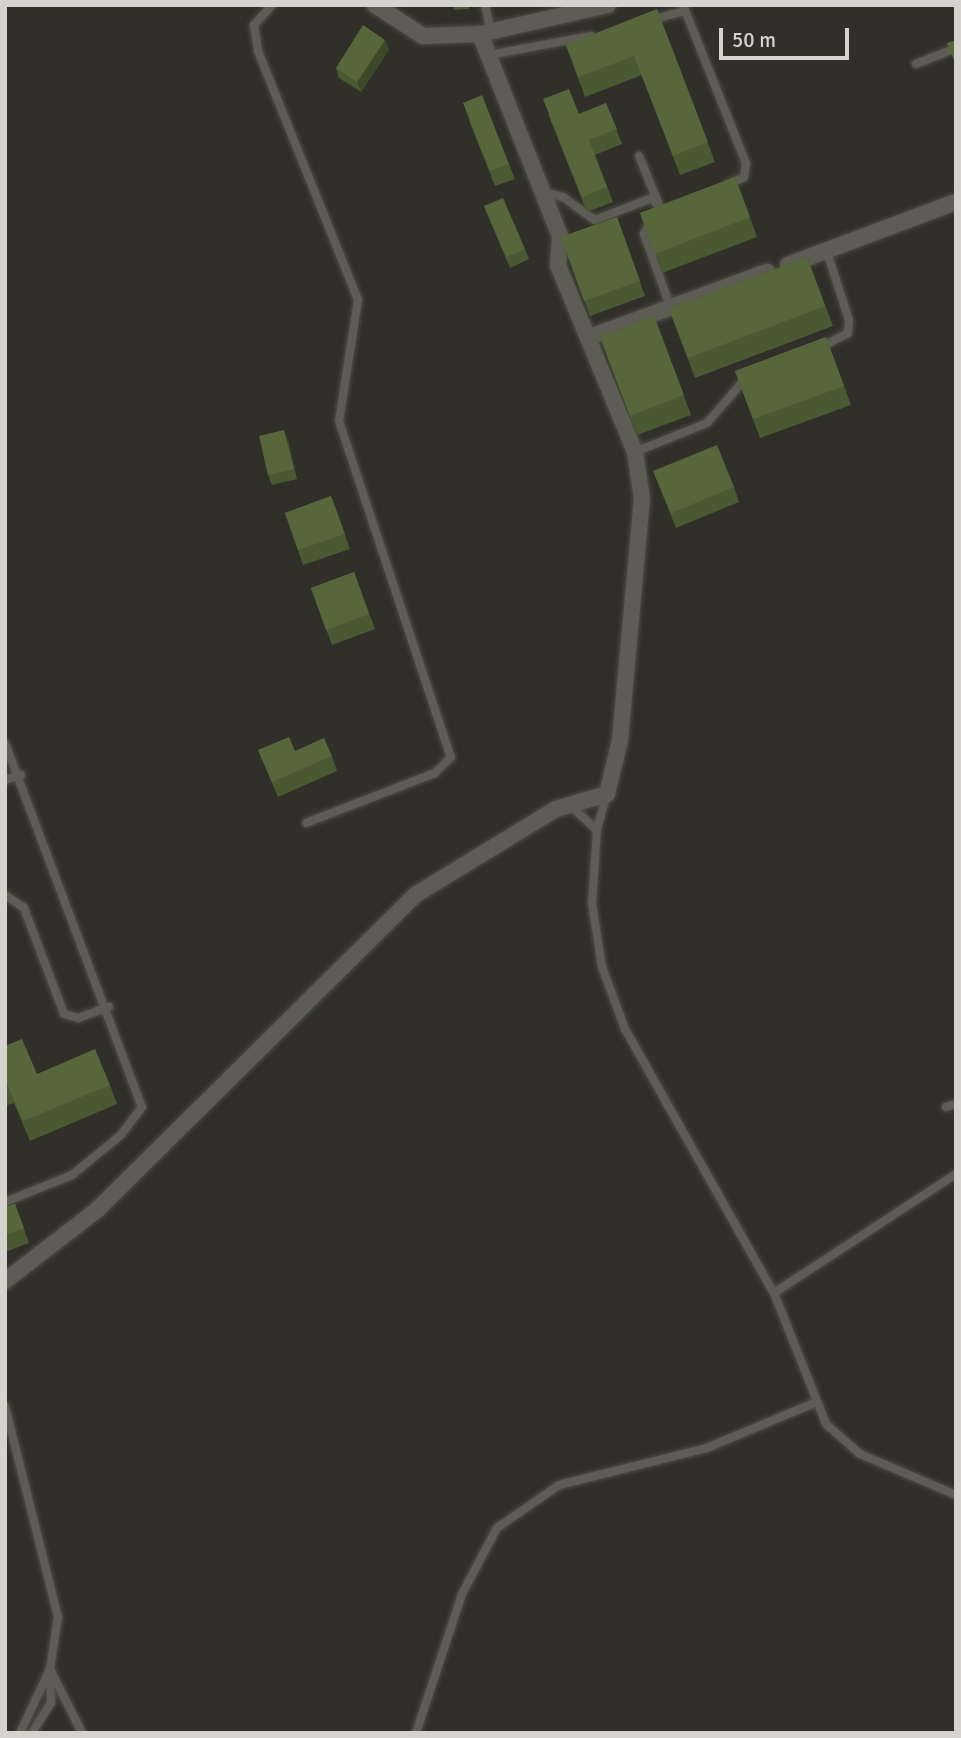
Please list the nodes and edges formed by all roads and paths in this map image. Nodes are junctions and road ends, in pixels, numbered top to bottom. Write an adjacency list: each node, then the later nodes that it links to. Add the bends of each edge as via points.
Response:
1 (272, 5): 30 (lane, via 254,25 258,51 358,300 339,421 451,757 435,773)
2 (375, 5): 8 (street, via 423,36)
3 (485, 5): 8 (lane)
4 (598, 7): 8 (street)
5 (684, 8): 6 (lane); 13 (lane, via 747,168 740,180)
6 (634, 25)
7 (608, 32): 10 (lane)
8 (486, 33): 10 (street)
9 (956, 48): 11 (lane)
10 (489, 55): 14 (street)
11 (916, 64)
12 (639, 156): 15 (lane)
13 (714, 191)
14 (546, 193): 15 (lane, via 564,197 595,220 622,215 644,199); 21 (street, via 560,236 558,265)
15 (658, 202): 18 (lane)
16 (956, 202): 19 (street)
17 (676, 208): 18 (lane)
18 (664, 214): 20 (lane, via 644,234)
19 (827, 252): 20 (street); 22 (lane, via 848,333)
20 (670, 306): 21 (street)
21 (590, 337): 24 (street)
22 (809, 352)
23 (756, 373): 24 (lane, via 731,388 707,424)
24 (635, 452): 28 (street, via 642,499 620,740)
25 (5, 743): 26 (lane)
26 (20, 775): 27 (lane); 33 (lane)
27 (5, 780)
28 (607, 794): 29 (street); 31 (lane)
29 (572, 807): 31 (lane); 38 (street, via 555,809 483,849 415,895 98,1209)
30 (306, 823)
31 (597, 830): 39 (lane, via 592,903 611,999)
32 (5, 895): 33 (lane, via 24,908 64,1014 78,1018)
33 (109, 1007): 37 (lane, via 140,1092 136,1120 72,1175)
34 (956, 1104): 35 (lane)
35 (946, 1107)
36 (956, 1174): 39 (lane)
37 (5, 1202)
38 (5, 1281)
39 (774, 1293): 40 (lane)
40 (814, 1403): 42 (lane, via 826,1424 859,1454); 47 (lane, via 707,1448 559,1485 497,1528 466,1583)
41 (5, 1406): 43 (lane, via 58,1617)
42 (956, 1496)
43 (50, 1670): 44 (lane); 45 (lane, via 51,1703); 46 (lane)
44 (20, 1733)
45 (32, 1733)
46 (82, 1733)
47 (416, 1733)

